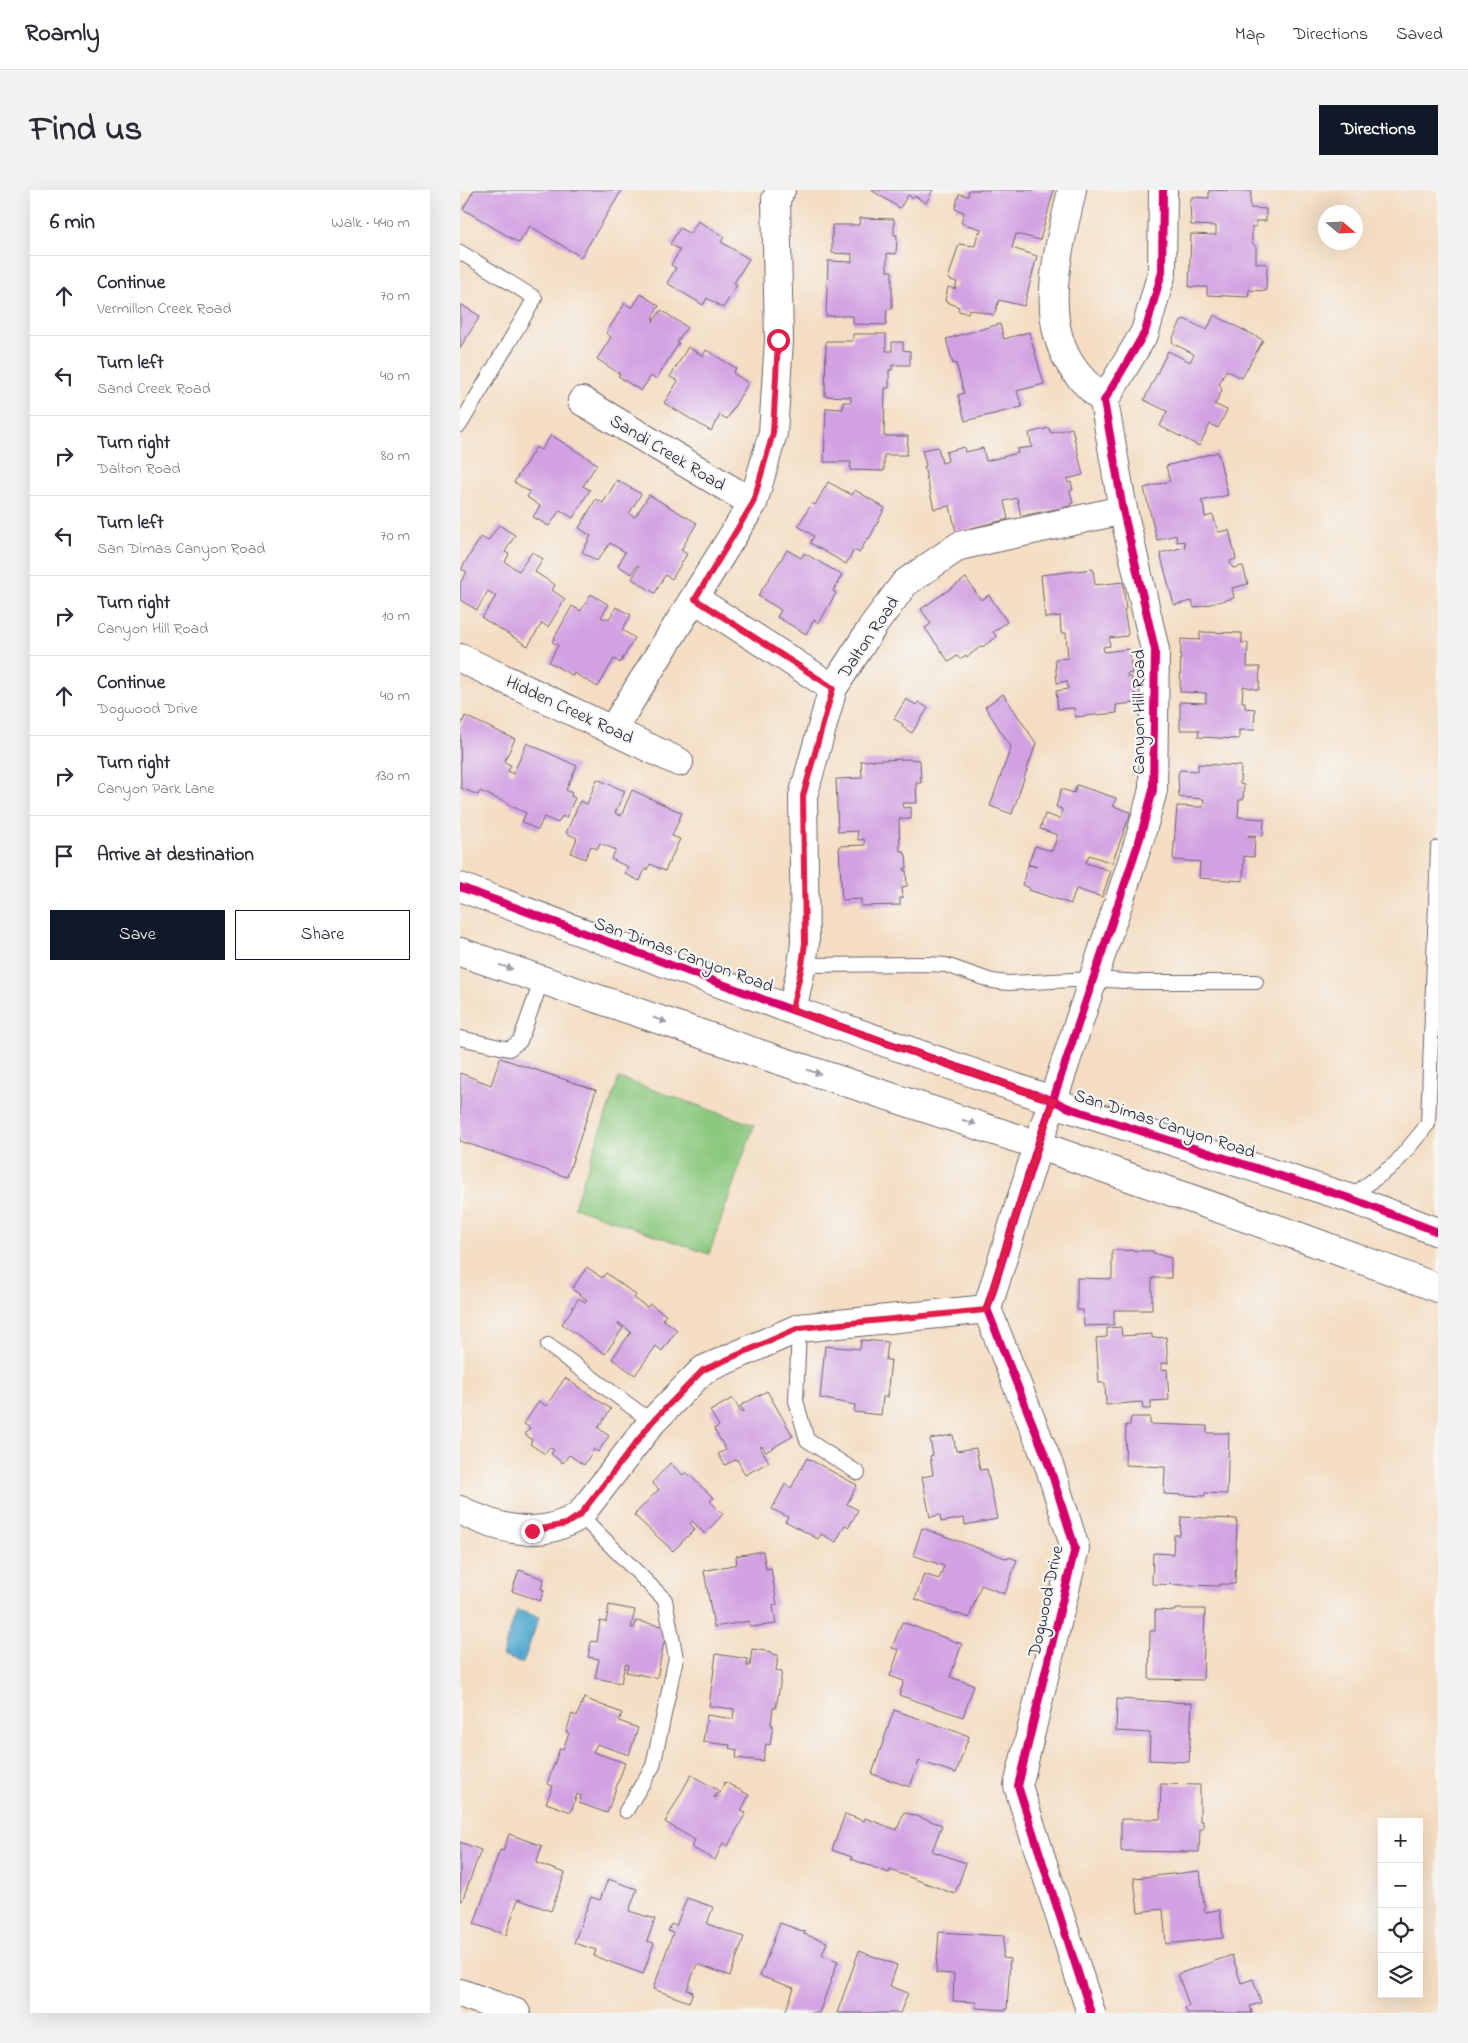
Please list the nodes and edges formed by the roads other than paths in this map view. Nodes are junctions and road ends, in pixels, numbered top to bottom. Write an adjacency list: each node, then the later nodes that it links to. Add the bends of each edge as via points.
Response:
1 (1072, 190): 6 (street, via 1053,278 1057,336 1074,371)
2 (1163, 190): 6 (street, via 1162,272 1150,315 1145,332)
3 (773, 193): 8 (street, via 778,340 773,433)
4 (460, 252): 7 (lane, via 535,298)
5 (582, 401): 8 (street, Sandi Creek Road)
6 (1104, 401): 9 (street, Canyon Hill Road)
7 (460, 425)
8 (753, 503): 10 (street)
9 (1123, 510): 12 (street, Dalton Road, via 959,546 905,583); 20 (street, Canyon Hill Road, via 1155,650 1152,790 1140,838)
10 (695, 599): 12 (street); 13 (street)
11 (460, 658): 13 (street, Hidden Creek Road)
12 (833, 688): 18 (street, Dalton Road, via 803,796 805,943)
13 (613, 729): 14 (street, Hidden Creek Road)
14 (679, 762)
15 (1438, 848): 26 (lane, via 1428,1124 1395,1164)
16 (460, 887): 22 (street, San Dimas Canyon Road)
17 (460, 952): 19 (street, one-way to 19)
18 (802, 965): 20 (lane, via 946,965 992,981 1008,983); 22 (street, Dalton Road)
19 (542, 979): 23 (lane, via 520,1041 509,1049); 25 (street, one-way to 25, via 769,1058)
20 (1094, 979): 21 (lane); 24 (street, Canyon Hill Road)
21 (1256, 982)
22 (792, 1010): 24 (street, San Dimas Canyon Road)
23 (460, 1038)
24 (1054, 1101): 25 (street, Canyon Hill Road); 26 (street, San Dimas Canyon Road)
25 (1038, 1145): 28 (street); 29 (street)
26 (1349, 1198): 27 (street, San Dimas Canyon Road)
27 (1438, 1232)
28 (1438, 1288)
29 (986, 1310): 30 (street); 39 (street, Dogwood Drive, via 1050,1468 1075,1548 1018,1786)
30 (799, 1328): 32 (street, via 703,1370); 33 (lane, via 796,1401 807,1440)
31 (548, 1345): 32 (lane)
32 (652, 1422): 35 (street)
33 (858, 1473)
34 (461, 1512): 35 (street, via 502,1528 532,1531 566,1524)
35 (580, 1515): 36 (lane, via 665,1600 676,1658 653,1766)
36 (626, 1810)
37 (460, 1993): 38 (street)
38 (516, 2013)
39 (1091, 2013)

